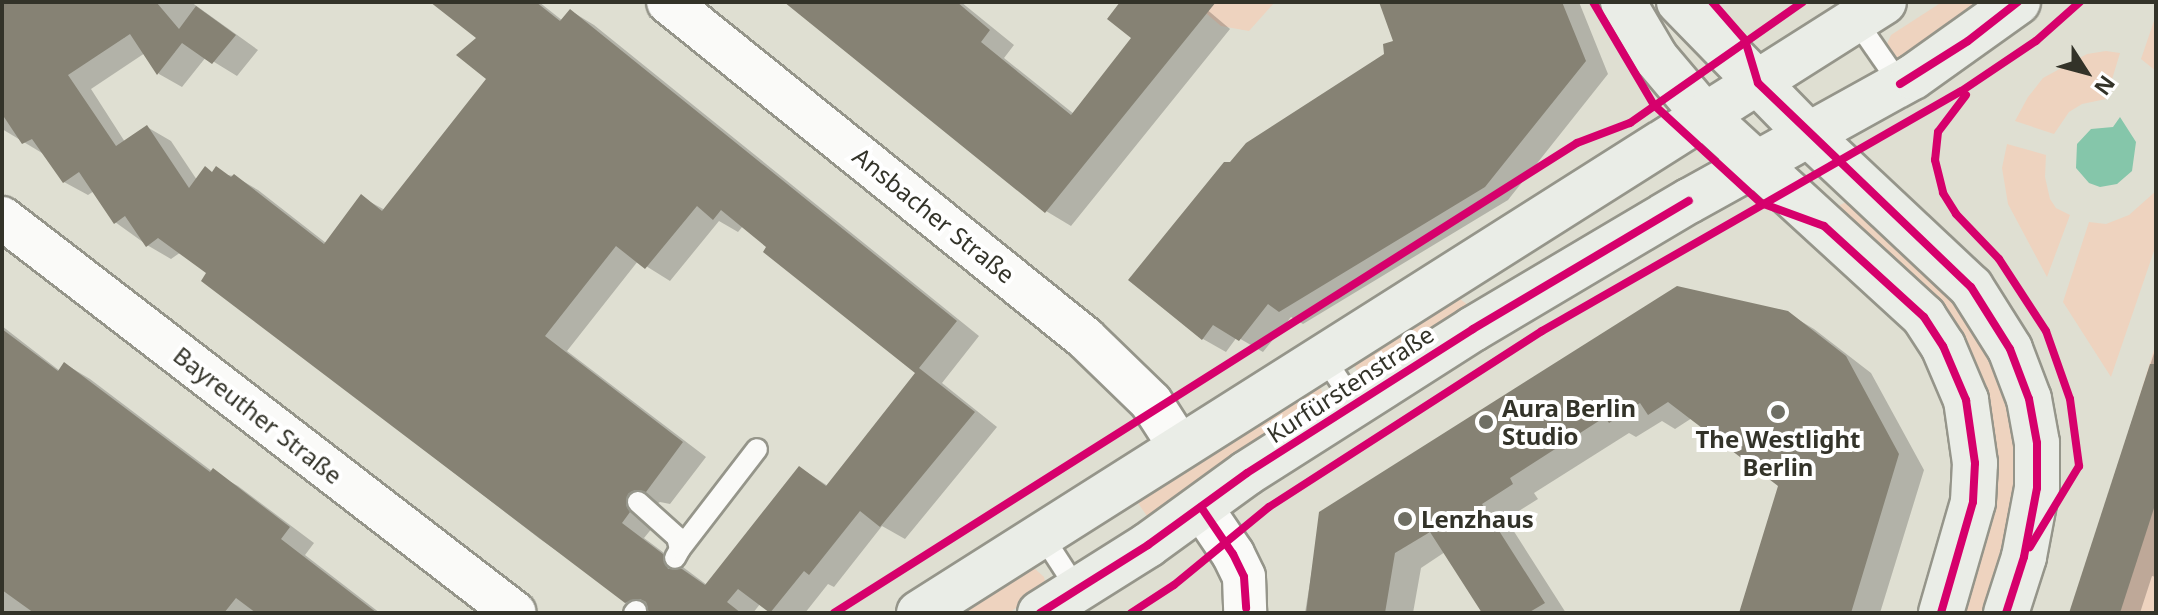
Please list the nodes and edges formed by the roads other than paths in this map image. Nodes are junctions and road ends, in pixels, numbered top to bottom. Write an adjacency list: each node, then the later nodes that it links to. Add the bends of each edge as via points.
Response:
1 (668, 2): 14 (street, Ansbacher Straße, via 1085,338 1151,402)
2 (1623, 2): 8 (main road, via 1656,58)
3 (1679, 2): 6 (main road)
4 (2018, 2): 7 (main road, Kurfürstenstraße)
5 (1870, 11): 6 (main road, Kurfürstenstraße); 7 (lane)
6 (1758, 83): 8 (main road, Kurfürstenstraße); 9 (main road)
7 (1900, 84): 9 (main road, Kurfürstenstraße)
8 (1705, 116): 10 (main road); 12 (main road, Kurfürstenstraße)
9 (1809, 135): 10 (main road, Kurfürstenstraße); 25 (main road, via 1971,287 2010,349 2029,399 2037,443 2037,488)
10 (1757, 164): 13 (main road, Kurfürstenstraße, via 1545,285); 24 (main road, via 1924,317 1956,372 1972,431 1973,502)
11 (2, 218): 20 (street, Bayreuther Straße)
12 (1323, 356): 13 (lane); 14 (main road, Kurfürstenstraße)
13 (1355, 404): 17 (main road, Kurfürstenstraße)
14 (1180, 447): 18 (main road, Kurfürstenstraße)
15 (757, 449): 16 (lane, via 676,556 677,537 670,527)
16 (638, 502)
17 (1201, 507): 19 (main road, Kurfürstenstraße); 23 (street, via 1244,577)
18 (1042, 535): 19 (lane); 21 (main road, Kurfürstenstraße)
19 (1077, 589): 22 (main road, Kurfürstenstraße)
20 (515, 613)
21 (919, 613)
22 (1040, 613)
23 (1245, 613)
24 (1941, 613)
25 (2006, 613)

